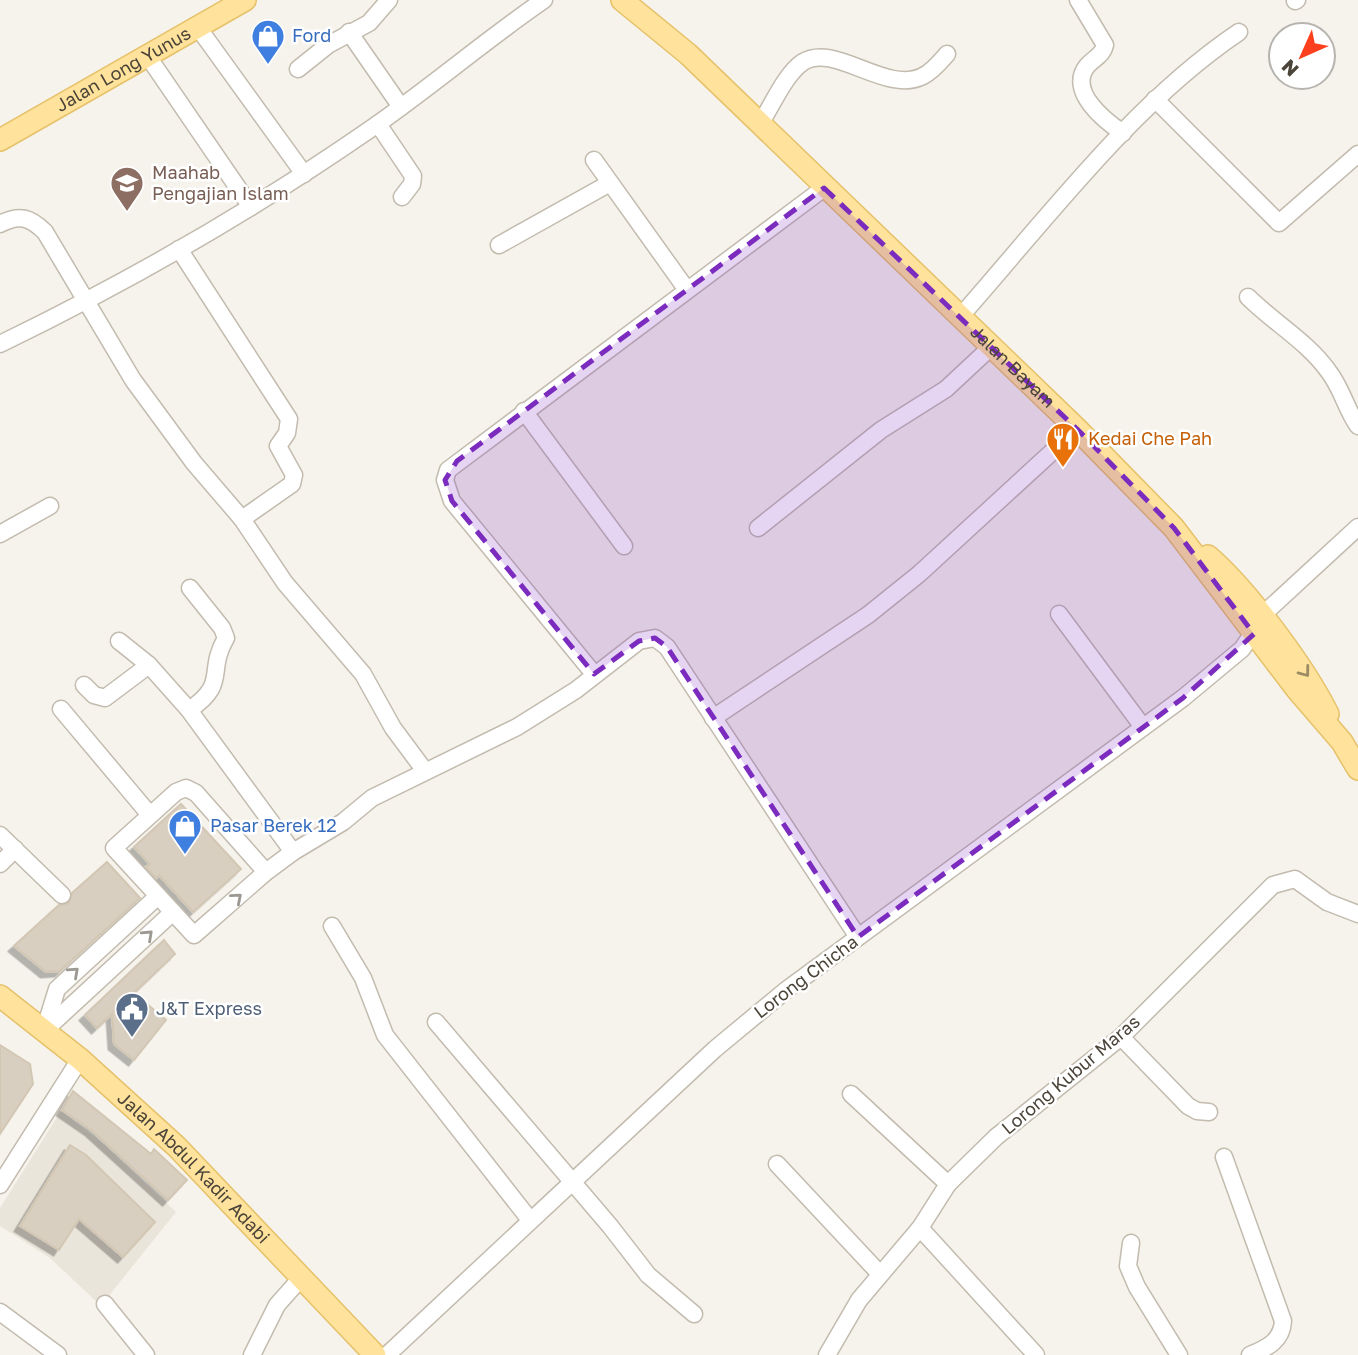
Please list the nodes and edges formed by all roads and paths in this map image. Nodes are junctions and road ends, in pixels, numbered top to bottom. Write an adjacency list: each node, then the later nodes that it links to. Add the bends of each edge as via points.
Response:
1 (245, 0): 7 (main road, Jalan Long Yunus)
2 (389, 0): 8 (street, via 369,23)
3 (544, 0): 15 (street)
4 (622, 0): 10 (main road, Jalan Bayam)
5 (645, 0): 10 (main road, Jalan Bayam)
6 (1078, 0): 18 (street, via 1105,45 1086,68 1084,90 1098,115)
7 (197, 26): 12 (main road, Jalan Long Yunus); 22 (street)
8 (349, 32): 13 (street); 15 (street)
9 (1240, 32): 14 (street, via 1200,59)
10 (688, 54): 17 (main road, Jalan Bayam)
11 (947, 54): 17 (street, via 922,76 906,80 812,58 792,74)
12 (147, 55): 19 (main road, Jalan Long Yunus); 26 (street)
13 (298, 69)
14 (1155, 99): 18 (street); 20 (street, via 1279,223)
15 (401, 107): 16 (street)
16 (378, 124): 22 (street); 25 (street, via 413,176)
17 (760, 124): 24 (main road, Jalan Bayam)
18 (1123, 133): 33 (street)
19 (0, 139)
20 (1358, 154)
21 (594, 160): 23 (street)
22 (304, 174): 26 (street)
23 (610, 183): 28 (street); 30 (street)
24 (824, 188): 30 (street); 33 (main road, Jalan Bayam)
25 (402, 197)
26 (251, 207): 29 (street)
27 (0, 224): 32 (street, via 22,217 34,220)
28 (499, 245)
29 (179, 248): 32 (street); 40 (street, via 289,419 278,446 294,475 292,484)
30 (687, 290): 36 (street)
31 (1248, 297): 37 (street, via 1328,370)
32 (89, 301): 34 (street); 40 (street, via 133,380)
33 (959, 318): 35 (main road, Jalan Bayam)
34 (0, 344)
35 (990, 348): 38 (main road, Jalan Bayam); 42 (street, via 946,388 881,430)
36 (524, 411): 44 (street); 50 (street, via 448,470 447,491)
37 (1358, 426)
38 (1077, 429): 47 (main road, Jalan Bayam, via 1174,528 1217,564); 54 (street, via 868,615)
39 (50, 506): 43 (street)
40 (242, 519): 57 (street, via 285,583 363,674 393,728)
41 (1358, 527): 47 (street, Lorong Chicha, via 1270,608)
42 (758, 528)
43 (0, 534)
44 (624, 546)
45 (191, 588): 53 (street, via 226,638 216,660 215,685 207,698)
46 (1059, 614): 55 (street)
47 (1258, 626): 55 (street, Lorong Chicha, via 1242,649); 56 (main road)
48 (119, 641): 49 (street)
49 (149, 665): 51 (street, via 105,698); 53 (street)
50 (594, 674): 54 (street, via 639,641 655,638 667,647); 57 (street, via 517,727)
51 (83, 685)
52 (61, 709): 58 (street)
53 (189, 710): 61 (street)
54 (713, 718): 69 (street)
55 (1143, 727): 69 (street, Lorong Chicha)
56 (1358, 769)
57 (425, 771): 61 (street, via 372,799)
58 (150, 815): 63 (street, via 180,789 192,789); 65 (street, via 114,848)
59 (0, 835): 60 (street)
60 (15, 849): 62 (street); 64 (street)
61 (293, 852): 63 (street)
62 (0, 864)
63 (266, 872): 66 (street, one-way to 63, via 194,935)
64 (62, 895)
65 (158, 896): 66 (street); 72 (street, one-way to 65, via 57,989)
66 (173, 912): 72 (street, one-way to 66)
67 (1358, 914): 73 (street, Lorong Kubur Maras, via 1327,902 1300,881 1280,880)
68 (332, 926): 82 (street, via 363,978 385,1035)
69 (858, 937): 79 (street, Lorong Chicha, via 715,1049)
70 (0, 996): 72 (main road, Jalan Abdul Kadir Adabi)
71 (436, 1022): 79 (street)
72 (44, 1031): 74 (main road, Jalan Abdul Kadir Adabi)
73 (1121, 1037): 76 (street, via 1188,1106); 80 (street, Lorong Kubur Maras, via 996,1137)
74 (80, 1059): 81 (street); 86 (main road, Jalan Abdul Kadir Adabi, via 177,1147)
75 (851, 1094): 80 (street)
76 (1209, 1111)
77 (1224, 1157): 98 (street, via 1283,1321 1275,1342)
78 (777, 1164): 85 (street)
79 (571, 1181): 82 (street, Lorong Chicha); 89 (street, via 648,1276)
80 (947, 1184): 83 (street, Lorong Kubur Maras)
81 (0, 1185)
82 (530, 1220): 94 (street, Lorong Chicha)
83 (920, 1228): 85 (street, Lorong Kubur Maras); 96 (street)
84 (1131, 1243): 97 (street, via 1128,1266 1137,1287)
85 (880, 1274): 95 (street, Lorong Kubur Maras)
86 (301, 1278): 92 (street, via 277,1305); 93 (main road, Jalan Abdul Kadir Adabi)
87 (105, 1304): 91 (street)
88 (0, 1312): 90 (street)
89 (694, 1314)
90 (58, 1355)
91 (145, 1355)
92 (252, 1355)
93 (375, 1355)
94 (387, 1355)
95 (827, 1355)
96 (1037, 1355)
97 (1179, 1355)
98 (1250, 1355)

